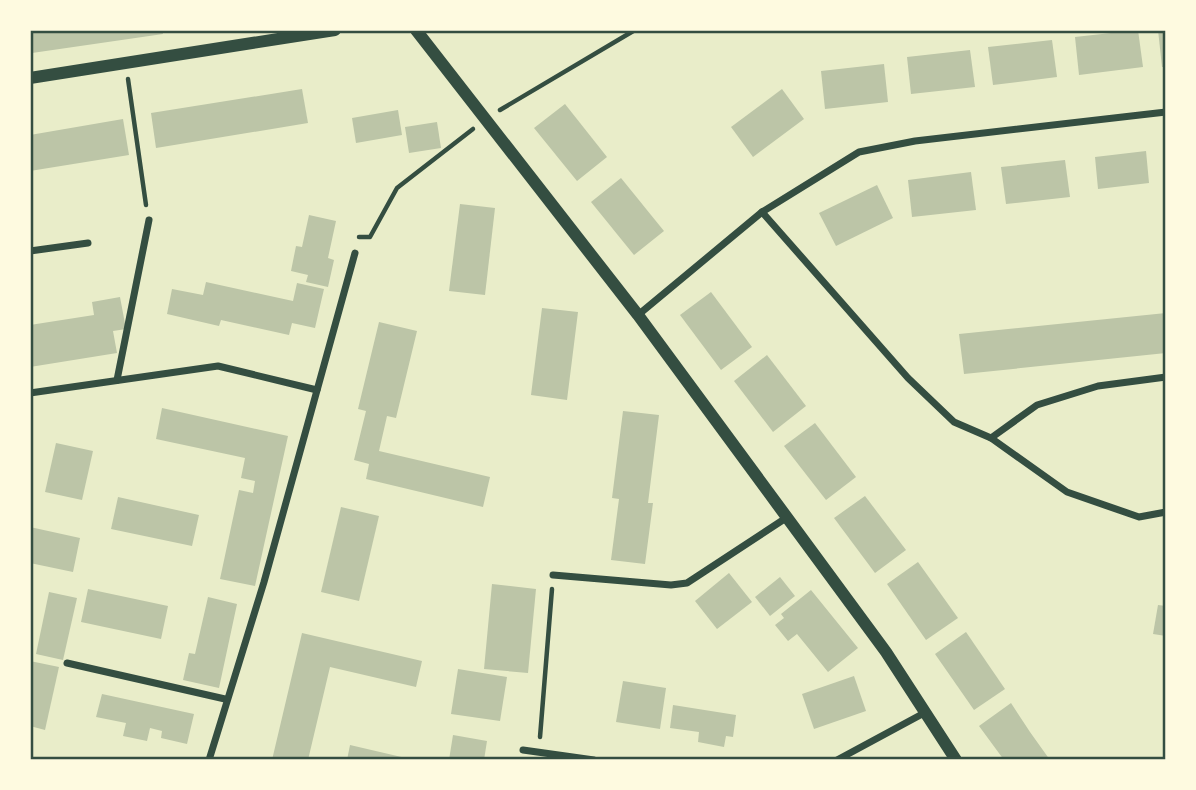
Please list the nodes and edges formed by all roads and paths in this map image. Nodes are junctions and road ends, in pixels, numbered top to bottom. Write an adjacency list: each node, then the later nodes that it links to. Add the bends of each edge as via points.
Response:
1 (335, 30): 4 (street)
2 (416, 30): 7 (street)
3 (635, 30): 7 (path)
4 (125, 64): 5 (street); 9 (path)
5 (30, 78)
6 (1166, 112): 8 (street, via 915,141 859,152)
7 (486, 119): 12 (path, via 397,188 370,237 359,237); 13 (street)
8 (762, 212): 13 (street); 18 (street, via 908,378 954,422)
9 (149, 220): 15 (street)
10 (88, 243): 11 (street)
11 (30, 251)
12 (355, 253): 16 (street)
13 (638, 315): 20 (street)
14 (1166, 377): 18 (street, via 1098,386 1037,405)
15 (117, 380): 16 (street, via 218,366); 17 (street)
16 (317, 390): 23 (street, via 264,582)
17 (30, 393)
18 (991, 438): 19 (street, via 1068,492 1139,517)
19 (1166, 512)
20 (786, 518): 21 (street, via 687,583); 24 (street)
21 (553, 575): 26 (path)
22 (67, 663): 23 (street)
23 (225, 699): 27 (street)
24 (926, 712): 29 (street); 30 (street)
25 (523, 750): 26 (street)
26 (538, 752): 28 (street)
27 (209, 760)
28 (594, 760)
29 (837, 760)
30 (956, 760)

